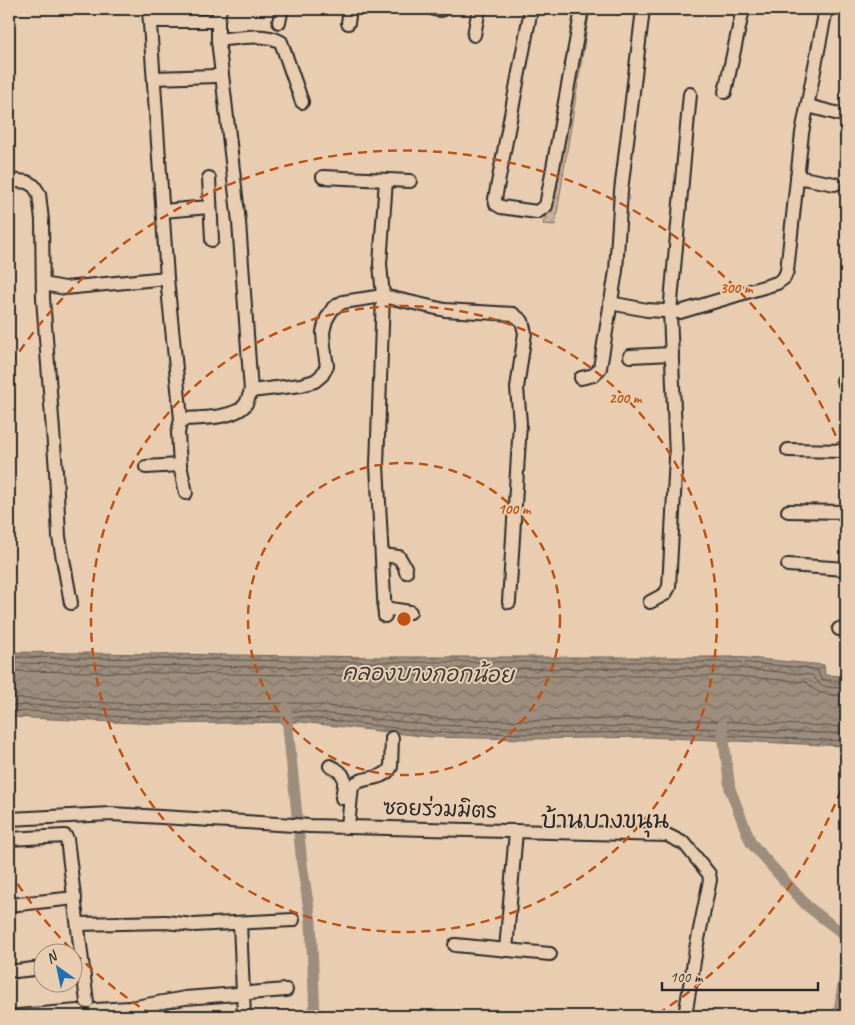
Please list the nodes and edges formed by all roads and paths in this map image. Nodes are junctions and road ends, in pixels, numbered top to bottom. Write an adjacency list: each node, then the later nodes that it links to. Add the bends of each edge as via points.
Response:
1 (282, 9): 11 (street)
2 (350, 9): 12 (street)
3 (479, 9): 13 (street)
4 (530, 9): 5 (street, via 495,199 501,207 537,212 546,206)
5 (582, 9)
6 (643, 9): 35 (street)
7 (743, 9): 17 (street)
8 (826, 9): 20 (street)
9 (150, 15): 10 (street); 16 (street)
10 (219, 15): 14 (street)
11 (279, 22)
12 (348, 23)
13 (474, 35)
14 (218, 40): 19 (street, via 264,36 281,42); 40 (street, via 238,212)
15 (216, 76): 16 (street)
16 (154, 78): 30 (street)
17 (724, 92)
18 (690, 94): 36 (street)
19 (302, 102)
20 (808, 106): 21 (street); 23 (street)
21 (838, 114)
22 (322, 177): 26 (street)
23 (797, 177): 28 (street); 36 (street, via 784,278 742,294)
24 (209, 178): 29 (street)
25 (9, 180): 33 (street, via 27,182 39,194)
26 (386, 180): 27 (street); 34 (street, via 380,264)
27 (410, 181)
28 (835, 184)
29 (209, 208): 30 (street); 31 (street)
30 (163, 211): 32 (street)
31 (212, 240)
32 (167, 278): 33 (street, via 65,288); 41 (street)
33 (43, 284): 55 (street, via 59,537)
34 (383, 296): 40 (street, via 343,302 328,314 323,332 327,366 315,381); 49 (street, via 377,465); 53 (street, via 445,310 513,314 522,321 525,333 517,388 520,423)
35 (610, 303): 36 (street); 39 (street, via 600,368 594,375)
36 (670, 312): 37 (street)
37 (672, 354): 38 (street); 54 (street, via 676,457 669,587 665,594)
38 (630, 356)
39 (581, 378)
40 (251, 391): 41 (street, via 245,405 233,414)
41 (181, 419): 44 (street, via 178,433)
42 (788, 450): 43 (street)
43 (846, 451)
44 (180, 465): 45 (street); 46 (street)
45 (146, 467)
46 (186, 493)
47 (788, 511): 48 (street)
48 (846, 512)
49 (382, 555): 52 (street, via 399,557); 56 (street, via 384,612)
50 (788, 565): 51 (street)
51 (846, 569)
52 (406, 572)
53 (509, 602)
54 (650, 602)
55 (71, 603)
56 (410, 612)
57 (392, 738): 60 (street, via 390,770 355,782)
58 (330, 766): 60 (street, via 340,770 343,776)
59 (9, 819): 60 (street, ซอยร่วมมิตร, via 111,814)
60 (343, 826): 61 (street, ซอยร่วมมิตร)
61 (516, 831): 70 (street); 80 (street, ซอยร่วมมิตร, via 668,835 685,844 709,874 710,880)
62 (9, 839): 63 (street, via 65,836)
63 (76, 898): 64 (street); 67 (street)
64 (9, 905)
65 (293, 920): 66 (street)
66 (240, 923): 67 (street); 76 (street)
67 (78, 924): 68 (street)
68 (78, 942)
69 (455, 945): 70 (street)
70 (506, 950): 71 (street)
71 (550, 954)
72 (32, 969): 73 (street)
73 (16, 971)
74 (82, 985): 77 (street)
75 (286, 990): 76 (street)
76 (243, 992): 77 (street); 79 (street)
77 (87, 1011): 78 (street)
78 (18, 1016)
79 (244, 1016)
80 (685, 1016)

